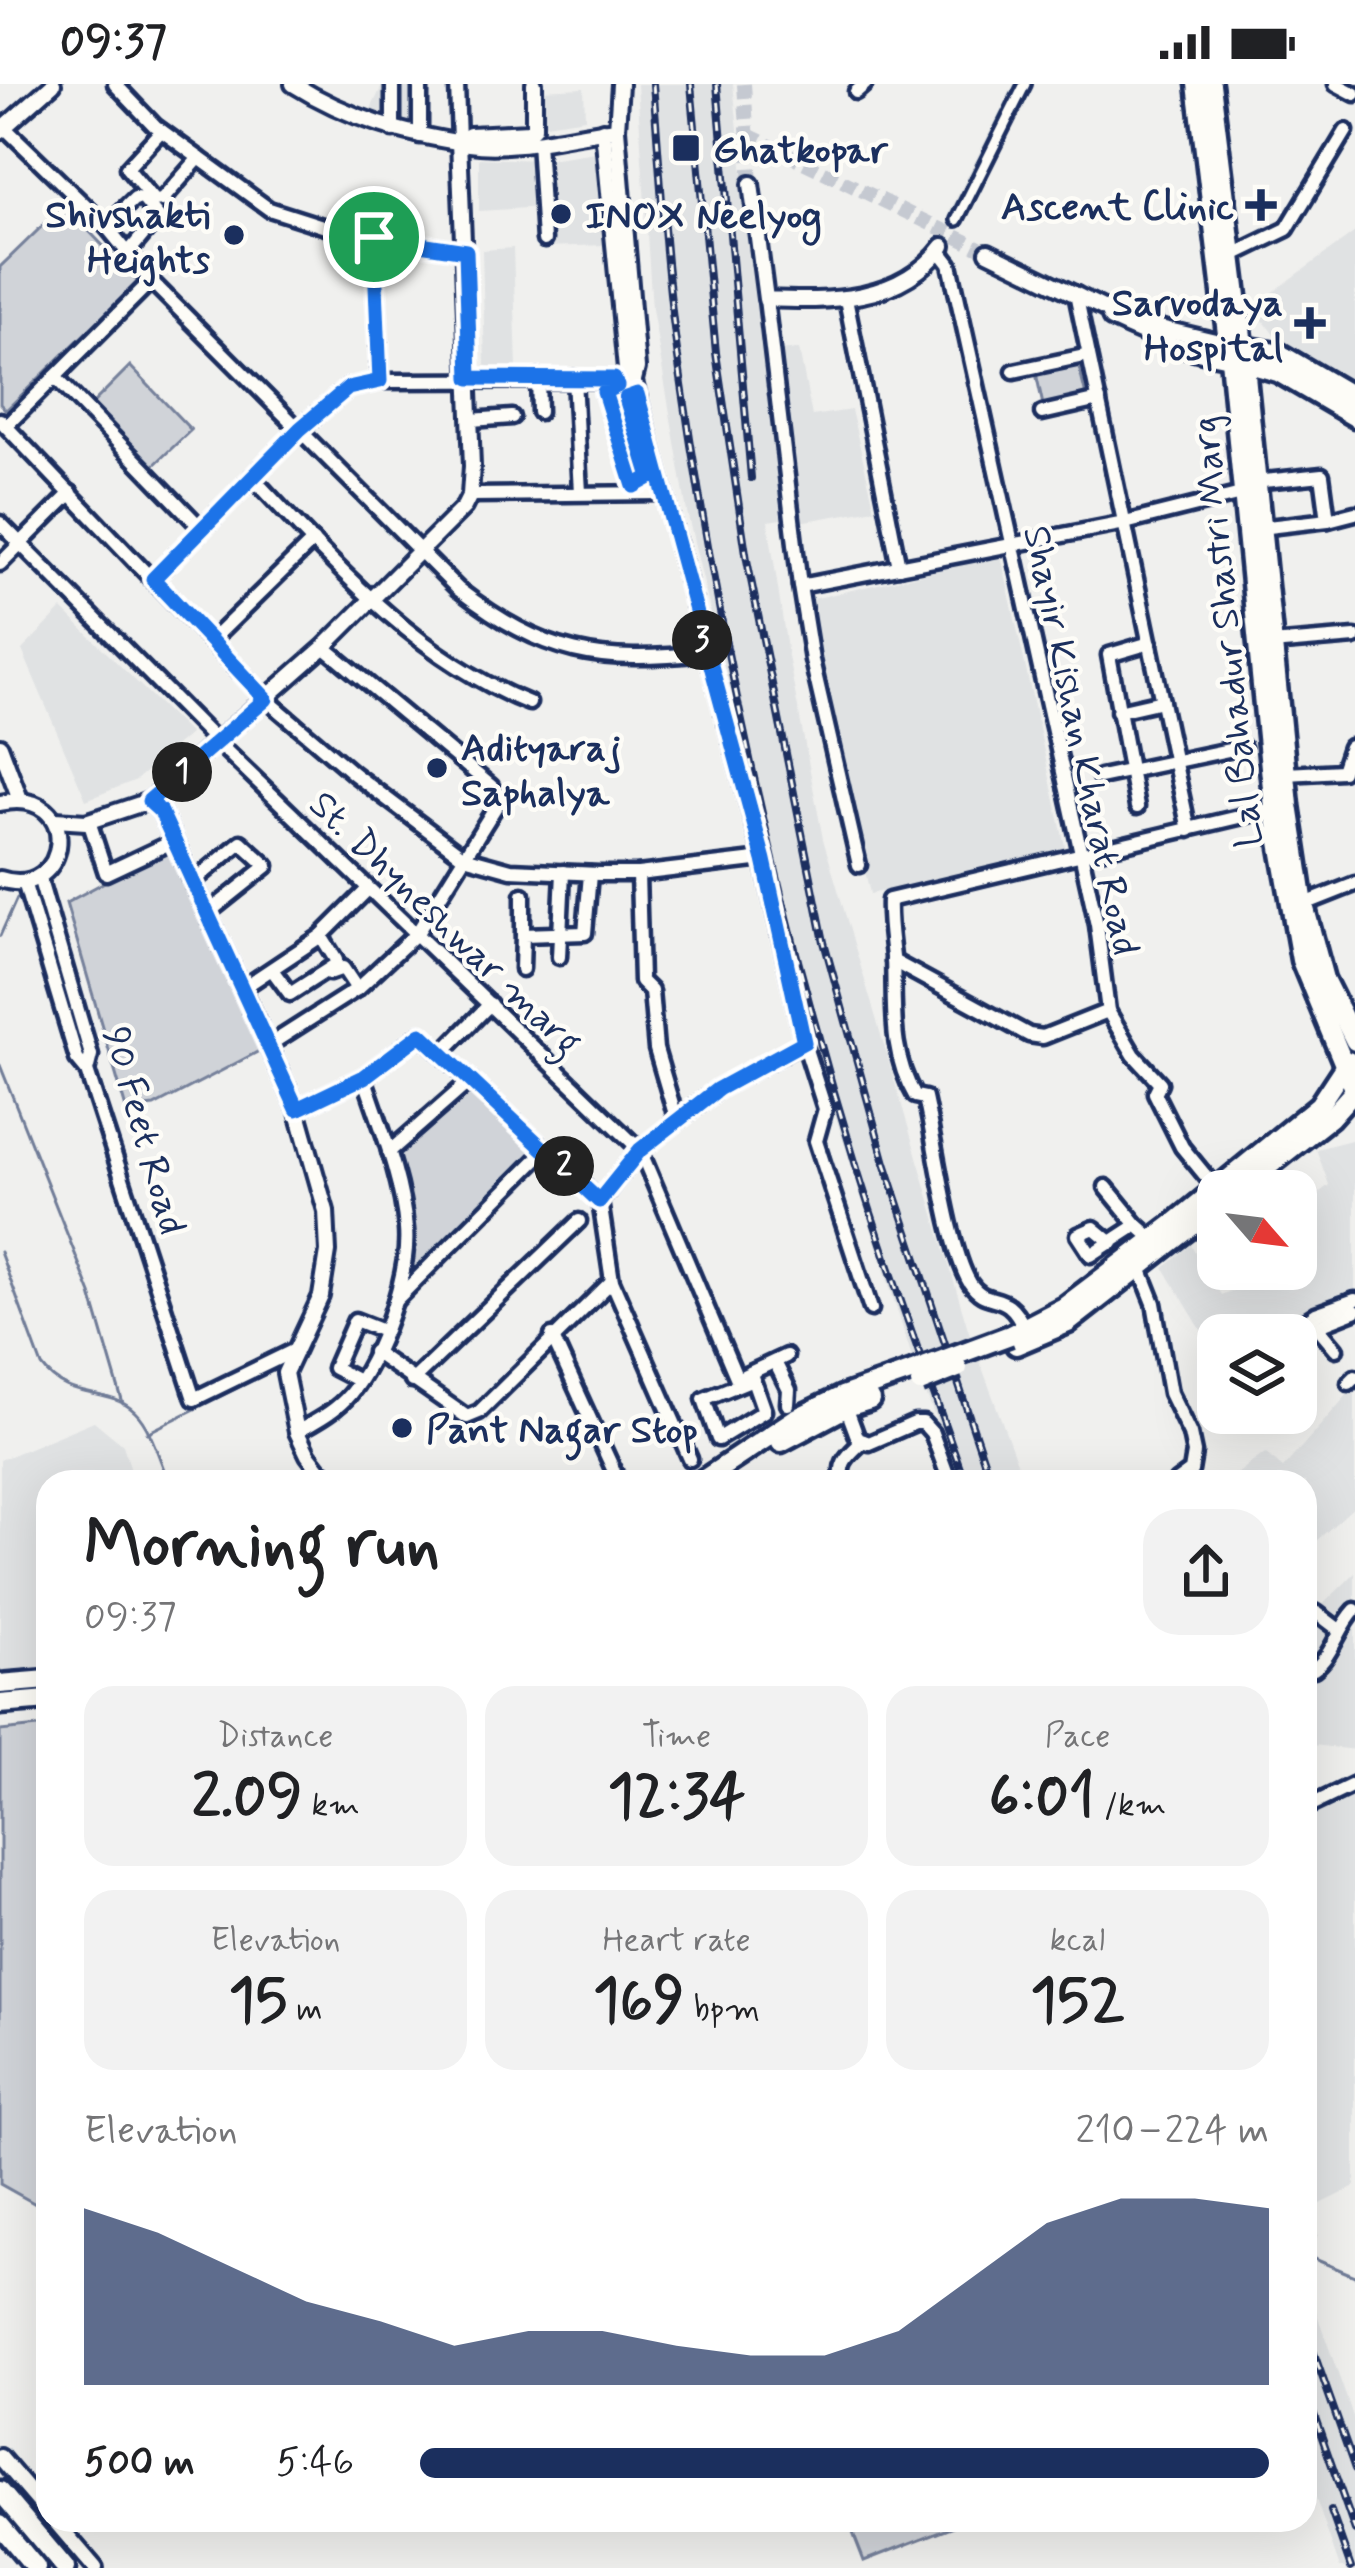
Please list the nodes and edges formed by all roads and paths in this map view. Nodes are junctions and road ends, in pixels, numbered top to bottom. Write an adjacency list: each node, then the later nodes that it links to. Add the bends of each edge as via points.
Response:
1 (52, 84): 14 (street)
2 (115, 84): 15 (street)
3 (293, 84): 16 (street)
4 (393, 84): 16 (street)
5 (419, 84): 20 (street)
6 (457, 84): 21 (street)
7 (533, 84): 19 (street)
8 (620, 84): 17 (street)
9 (1025, 84): 25 (street)
10 (1197, 84): 23 (main road, Lal Bahadur Shastri Marg)
11 (1211, 84): 23 (main road, Lal Bahadur Shastri Marg)
12 (1336, 84): 13 (street)
13 (1355, 94)
14 (1, 127): 26 (street)
15 (161, 130): 22 (street); 22 (street, via 127,168 154,201)
16 (393, 130): 20 (street)
17 (610, 130): 19 (street); 46 (street, via 637,368)
18 (1346, 131): 33 (street, via 1287,229)
19 (536, 134): 21 (street); 28 (street)
20 (420, 136): 21 (street)
21 (459, 141): 31 (street)
22 (199, 158): 27 (street, via 269,209)
23 (1213, 163): 33 (main road, Lal Bahadur Shastri Marg); 38 (main road, Lal Bahadur Shastri Marg)
24 (751, 184): 36 (street)
25 (957, 220)
26 (108, 224): 30 (street); 30 (street, via 140,197 158,217)
27 (374, 237): 31 (street); 45 (street)
28 (544, 240)
29 (942, 248): 37 (street, via 883,292); 70 (street, Shayir Kishan Kharat Road)
30 (131, 251): 34 (street)
31 (466, 251): 42 (street)
32 (988, 252): 35 (street)
33 (1232, 256): 38 (main road, Lal Bahadur Shastri Marg)
34 (152, 281): 41 (street); 56 (street)
35 (1076, 294): 38 (street, via 1153,340 1184,351); 39 (street)
36 (766, 298): 37 (street); 76 (street)
37 (846, 299): 74 (street)
38 (1236, 352): 47 (main road, via 1280,354); 58 (main road, Lal Bahadur Shastri Marg)
39 (1089, 355): 40 (street); 49 (street)
40 (1014, 371)
41 (55, 377): 55 (street); 68 (street)
42 (470, 378): 43 (street); 45 (street); 54 (street)
43 (538, 378): 44 (street); 50 (street)
44 (574, 378): 46 (street); 59 (street)
45 (380, 381): 56 (street, via 348,388)
46 (626, 388): 46 (street, via 604,392 636,486 650,477); 60 (street)
47 (1323, 389): 48 (main road); 53 (main road)
48 (1355, 398)
49 (1099, 400): 51 (street); 66 (street)
50 (539, 412)
51 (1042, 413)
52 (512, 417): 54 (street)
53 (1355, 417)
54 (471, 420): 62 (street)
55 (3, 423): 61 (street)
56 (300, 429): 57 (street); 72 (street)
57 (252, 477): 68 (street); 69 (street)
58 (1250, 488): 64 (street, via 1322,475); 66 (street); 67 (main road, Lal Bahadur Shastri Marg); 100 (main road, Lal Bahadur Shastri Marg)
59 (580, 493): 60 (street); 62 (street)
60 (662, 493): 83 (street)
61 (71, 494): 71 (street); 75 (street)
62 (470, 495): 72 (street)
63 (1355, 513): 64 (street)
64 (1328, 520): 67 (street)
65 (0, 523): 71 (street, St. Dhyneshwar marg)
66 (1126, 523): 70 (street); 80 (street)
67 (1259, 528): 81 (main road, Lal Bahadur Shastri Marg)
68 (202, 529): 75 (street)
69 (313, 542): 77 (street); 79 (street)
70 (1012, 544): 74 (street); 106 (street, Shayir Kishan Kharat Road)
71 (19, 545): 73 (street); 88 (street, St. Dhyneshwar marg)
72 (422, 553): 77 (street); 83 (street, via 491,615 556,647 638,660)
73 (0, 564)
74 (898, 567): 76 (street)
75 (153, 579): 79 (street)
76 (800, 586): 109 (street)
77 (370, 601): 82 (street); 86 (street, via 493,689)
78 (1355, 638): 81 (street)
79 (211, 641): 84 (street)
80 (1150, 643): 85 (street); 87 (street, via 1109,655)
81 (1271, 644): 94 (main road, Lal Bahadur Shastri Marg)
82 (324, 647): 84 (street); 107 (street, via 497,794 495,813)
83 (705, 653): 108 (street)
84 (266, 699): 88 (street); 107 (street)
85 (1162, 701): 87 (street); 92 (street)
86 (529, 703)
87 (1118, 712): 93 (street)
88 (216, 741): 97 (street); 117 (street, St. Dhyneshwar marg)
89 (0, 746): 96 (street)
90 (1243, 747): 92 (street)
91 (1349, 747): 94 (street, via 1342,771)
92 (1175, 761): 93 (street); 103 (street)
93 (1129, 770): 95 (street); 99 (street)
94 (1286, 774): 100 (main road, Lal Bahadur Shastri Marg)
95 (1100, 777)
96 (20, 799): 98 (street); 101 (street)
97 (149, 801): 102 (street); 104 (street)
98 (0, 803)
99 (1137, 807)
100 (1281, 807): 103 (street); 119 (main road, Lal Bahadur Shastri Marg)
101 (55, 820): 102 (street); 105 (street)
102 (87, 821): 104 (street, via 106,872); 105 (street)
103 (1189, 830): 106 (street)
104 (174, 841): 115 (street)
105 (59, 844): 114 (street)
106 (1082, 854): 126 (street, via 889,900); 132 (street, Shayir Kishan Kharat Road)
107 (464, 857): 110 (street); 121 (street)
108 (764, 860): 112 (street); 135 (street)
109 (859, 866)
110 (562, 872): 111 (street); 122 (street)
111 (590, 874): 112 (street); 122 (street, via 586,930)
112 (638, 874): 145 (street, via 641,981 652,991 656,1049)
113 (0, 879): 114 (street)
114 (31, 880): 173 (street, 90 Feet Road, via 194,1399)
115 (194, 881): 120 (street); 120 (street, via 241,842 268,866)
116 (1355, 884): 119 (street)
117 (368, 889): 121 (street, St. Dhyneshwar marg); 124 (street)
118 (523, 896): 123 (street)
119 (1297, 907): 134 (main road, Lal Bahadur Shastri Marg); 138 (main road, Lal Bahadur Shastri Marg, via 1301,960)
120 (208, 913): 130 (street)
121 (417, 933): 129 (street); 131 (street, St. Dhyneshwar marg)
122 (560, 933): 123 (street); 125 (street)
123 (523, 935): 127 (street)
124 (323, 940): 128 (street); 128 (street, via 334,965 290,994)
125 (560, 956)
126 (893, 961): 132 (street, Shayir Kishan Kharat Road, via 1029,1035); 171 (street, via 891,1011 904,1077 925,1098 967,1277 985,1297 1015,1309)
127 (521, 969)
128 (274, 973): 130 (street)
129 (356, 987): 133 (street); 133 (street, via 338,967 293,994)
130 (243, 988): 136 (street)
131 (490, 1004): 137 (street); 148 (street, St. Dhyneshwar marg)
132 (1108, 1011): 150 (street, via 1160,1083 1155,1093)
133 (306, 1019): 136 (street)
134 (1355, 1040)
135 (804, 1042): 145 (street); 164 (street, via 825,1109 816,1142)
136 (268, 1045): 142 (street)
137 (442, 1053): 139 (street, via 421,1034); 140 (street)
138 (1350, 1058): 141 (main road, Lal Bahadur Shastri Marg); 146 (main road)
139 (364, 1077): 142 (street); 149 (street)
140 (471, 1080): 147 (street); 149 (street)
141 (1355, 1090): 143 (main road)
142 (297, 1109): 173 (street, via 326,1211 328,1252 321,1296)
143 (1330, 1118): 144 (main road); 146 (main road)
144 (1355, 1120)
145 (677, 1121): 148 (street)
146 (1302, 1129): 151 (main road)
147 (548, 1150): 153 (street); 163 (street)
148 (640, 1150): 153 (street); 176 (street, St. Dhyneshwar marg)
149 (389, 1152): 163 (street, via 407,1236)
150 (1202, 1170)
151 (1251, 1170)
152 (1106, 1187): 156 (street)
153 (599, 1201): 161 (street)
154 (1197, 1214): 157 (main road)
155 (579, 1221): 177 (street)
156 (1137, 1226): 158 (street); 159 (street)
157 (1176, 1230): 158 (main road); 160 (main road)
158 (1153, 1239): 160 (main road)
159 (1112, 1243)
160 (1138, 1261): 171 (main road, via 1068,1323); 189 (street, via 1170,1393 1194,1453)
161 (612, 1281): 170 (street); 183 (street)
162 (1355, 1300): 166 (street)
163 (394, 1301): 169 (street)
164 (871, 1309)
165 (1355, 1311): 167 (street)
166 (1317, 1320)
167 (1317, 1321)
168 (1317, 1326): 172 (street)
169 (380, 1329): 174 (street); 175 (street); 175 (street, via 356,1320 334,1366)
170 (552, 1336): 177 (street, via 467,1417); 185 (street)
171 (1010, 1340): 178 (main road, bridge)
172 (1336, 1349)
173 (293, 1351): 180 (street, via 285,1373)
174 (374, 1352): 175 (street); 177 (street)
175 (356, 1379): 180 (street, via 334,1410)
176 (745, 1379): 176 (street, via 704,1400 718,1439 764,1411); 179 (street, via 780,1359)
177 (412, 1381)
178 (844, 1402): 181 (street); 182 (main road, via 796,1418)
179 (788, 1404)
180 (297, 1432): 184 (street)
181 (862, 1441): 187 (street); 188 (street, via 923,1423)
182 (749, 1456): 183 (main road); 186 (main road)
183 (694, 1469)
184 (320, 1470)
185 (613, 1470)
186 (734, 1470)
187 (840, 1470)
188 (946, 1470)
189 (1191, 1470)
190 (1355, 1610): 192 (street)
191 (1317, 1614): 192 (street)
192 (1338, 1629): 193 (street)
193 (1317, 1667)
194 (36, 1681): 195 (main road)
195 (0, 1684)
196 (36, 1701): 197 (main road)
197 (0, 1704)
198 (1355, 1784): 199 (street)
199 (1317, 1802)
200 (0, 2457): 202 (street)
201 (0, 2491): 206 (main road)
202 (36, 2499)
203 (0, 2524): 205 (main road)
204 (64, 2532): 207 (street)
205 (36, 2568)
206 (65, 2568)
207 (95, 2568)

